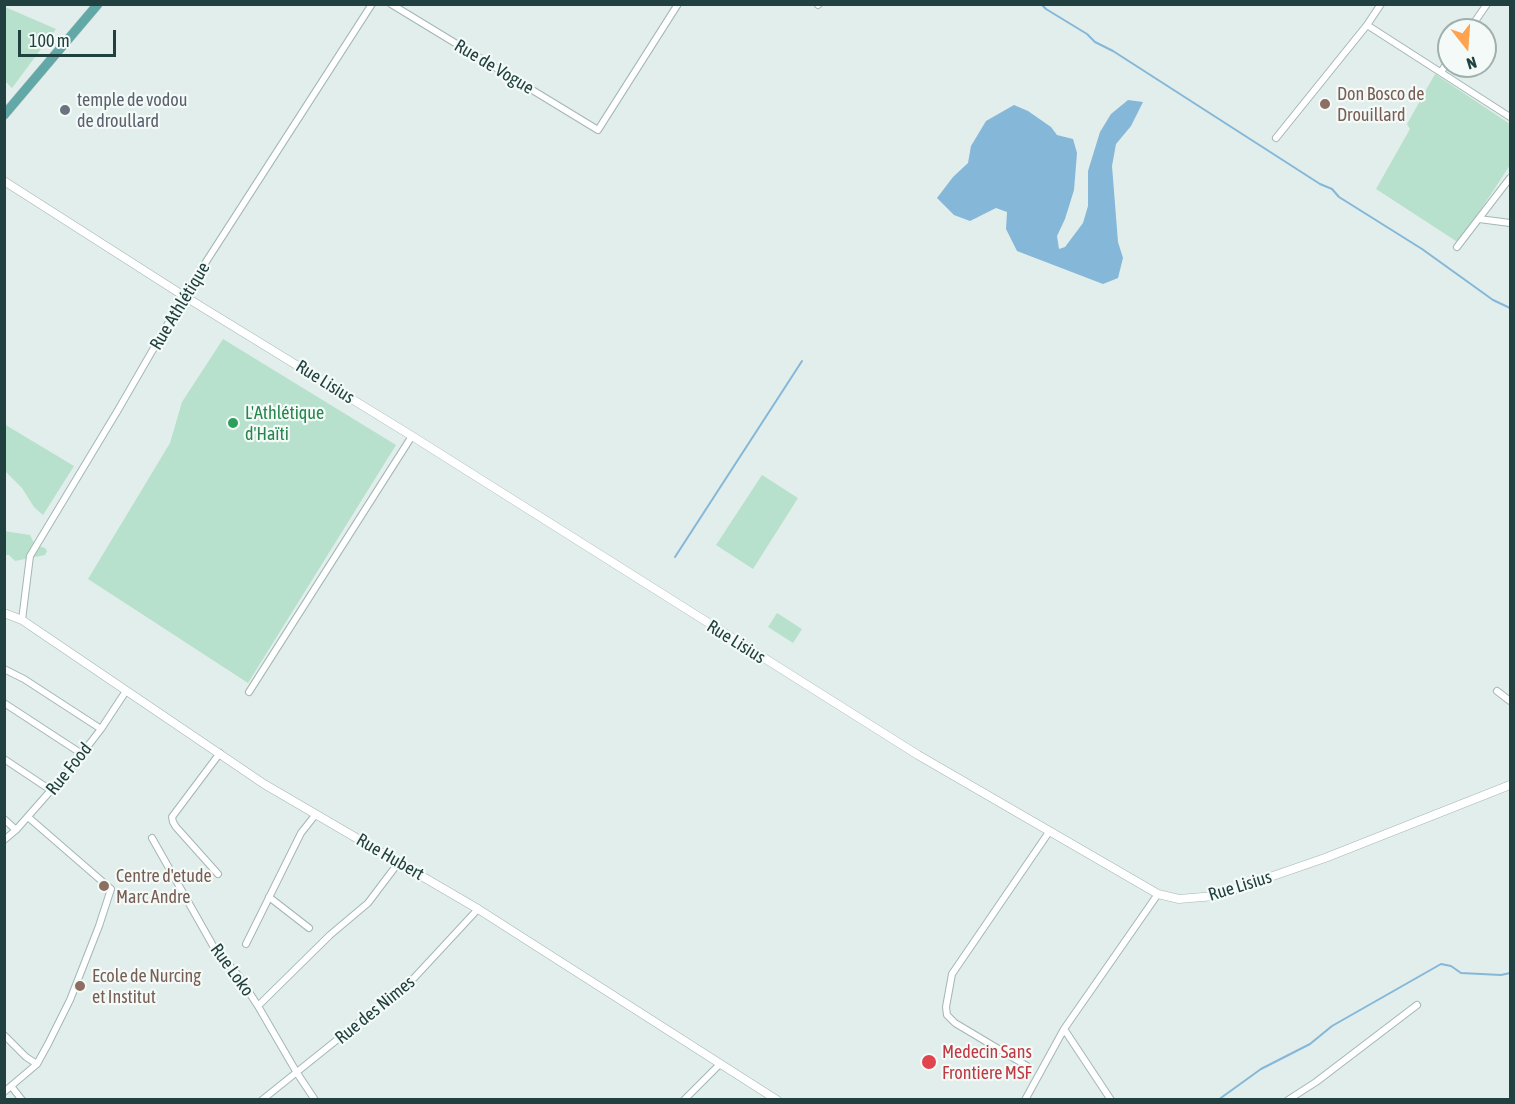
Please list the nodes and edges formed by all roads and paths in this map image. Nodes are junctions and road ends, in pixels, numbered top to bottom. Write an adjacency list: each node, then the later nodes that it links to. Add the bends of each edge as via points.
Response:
1 (98, 4): 11 (main road)
2 (372, 4): 19 (street, Rue Athlétique)
3 (391, 4): 4 (street, Rue de Vogue, via 598,130)
4 (678, 4)
5 (1381, 4): 8 (street)
6 (1486, 4): 7 (street)
7 (1477, 18)
8 (1367, 25): 9 (street); 13 (street)
9 (1437, 69)
10 (1450, 78): 12 (street)
11 (4, 115)
12 (1510, 117)
13 (1276, 138)
14 (1510, 178): 16 (street)
15 (4, 181): 19 (street, Rue Lisius)
16 (1479, 219): 17 (street); 18 (street)
17 (1510, 223)
18 (1457, 247)
19 (184, 296): 20 (street, Rue Lisius); 22 (street, Rue Athlétique, via 30,556)
20 (412, 436): 26 (street); 39 (street, Rue Lisius, via 918,755)
21 (4, 613): 22 (street, Rue Hubert)
22 (22, 620): 24 (street, Rue Hubert)
23 (4, 669): 29 (street)
24 (126, 691): 29 (street, Rue Food); 30 (street, Rue Hubert)
25 (1497, 691): 27 (street)
26 (249, 692)
27 (1510, 701)
28 (4, 703): 31 (street)
29 (101, 729): 31 (street, Rue Food)
30 (220, 753): 35 (street, Rue Hubert); 43 (street, via 172,817 176,827)
31 (82, 754): 34 (street, Rue Food)
32 (4, 759): 34 (street)
33 (1510, 785): 45 (street, Rue Lisius, via 1325,858 1215,896)
34 (52, 791): 36 (street, Rue Food)
35 (316, 814): 42 (street, Rue Hubert); 44 (street, via 301,833)
36 (28, 817): 38 (street, Rue Food); 53 (street, via 111,888 70,1000)
37 (4, 819): 38 (street)
38 (16, 830): 41 (street, Rue Food)
39 (1049, 832): 45 (street, Rue Lisius); 55 (street, via 952,974 946,1007 947,1015 955,1023)
40 (152, 838): 50 (street, Rue Loko, via 216,951)
41 (4, 840)
42 (399, 862): 46 (street, Rue Hubert); 50 (street, via 368,903)
43 (218, 874)
44 (269, 897): 47 (street); 48 (street)
45 (1155, 898): 51 (street)
46 (478, 909): 54 (street, Rue Hubert); 56 (street, Rue des Nimes, via 414,978)
47 (309, 928)
48 (246, 944)
49 (1417, 1005): 66 (street)
50 (258, 1006): 56 (street, Rue Loko)
51 (1064, 1029): 64 (street); 65 (street)
52 (4, 1035): 53 (street)
53 (37, 1064): 57 (street)
54 (720, 1064): 62 (street); 63 (street, Rue Hubert)
55 (1027, 1066)
56 (297, 1073): 60 (street, Rue des Nimes); 61 (street, Rue Loko)
57 (11, 1086): 58 (street); 59 (street)
58 (4, 1092)
59 (22, 1100)
60 (262, 1100)
61 (315, 1100)
62 (684, 1100)
63 (777, 1100)
64 (1025, 1100)
65 (1111, 1100)
66 (1288, 1100)

